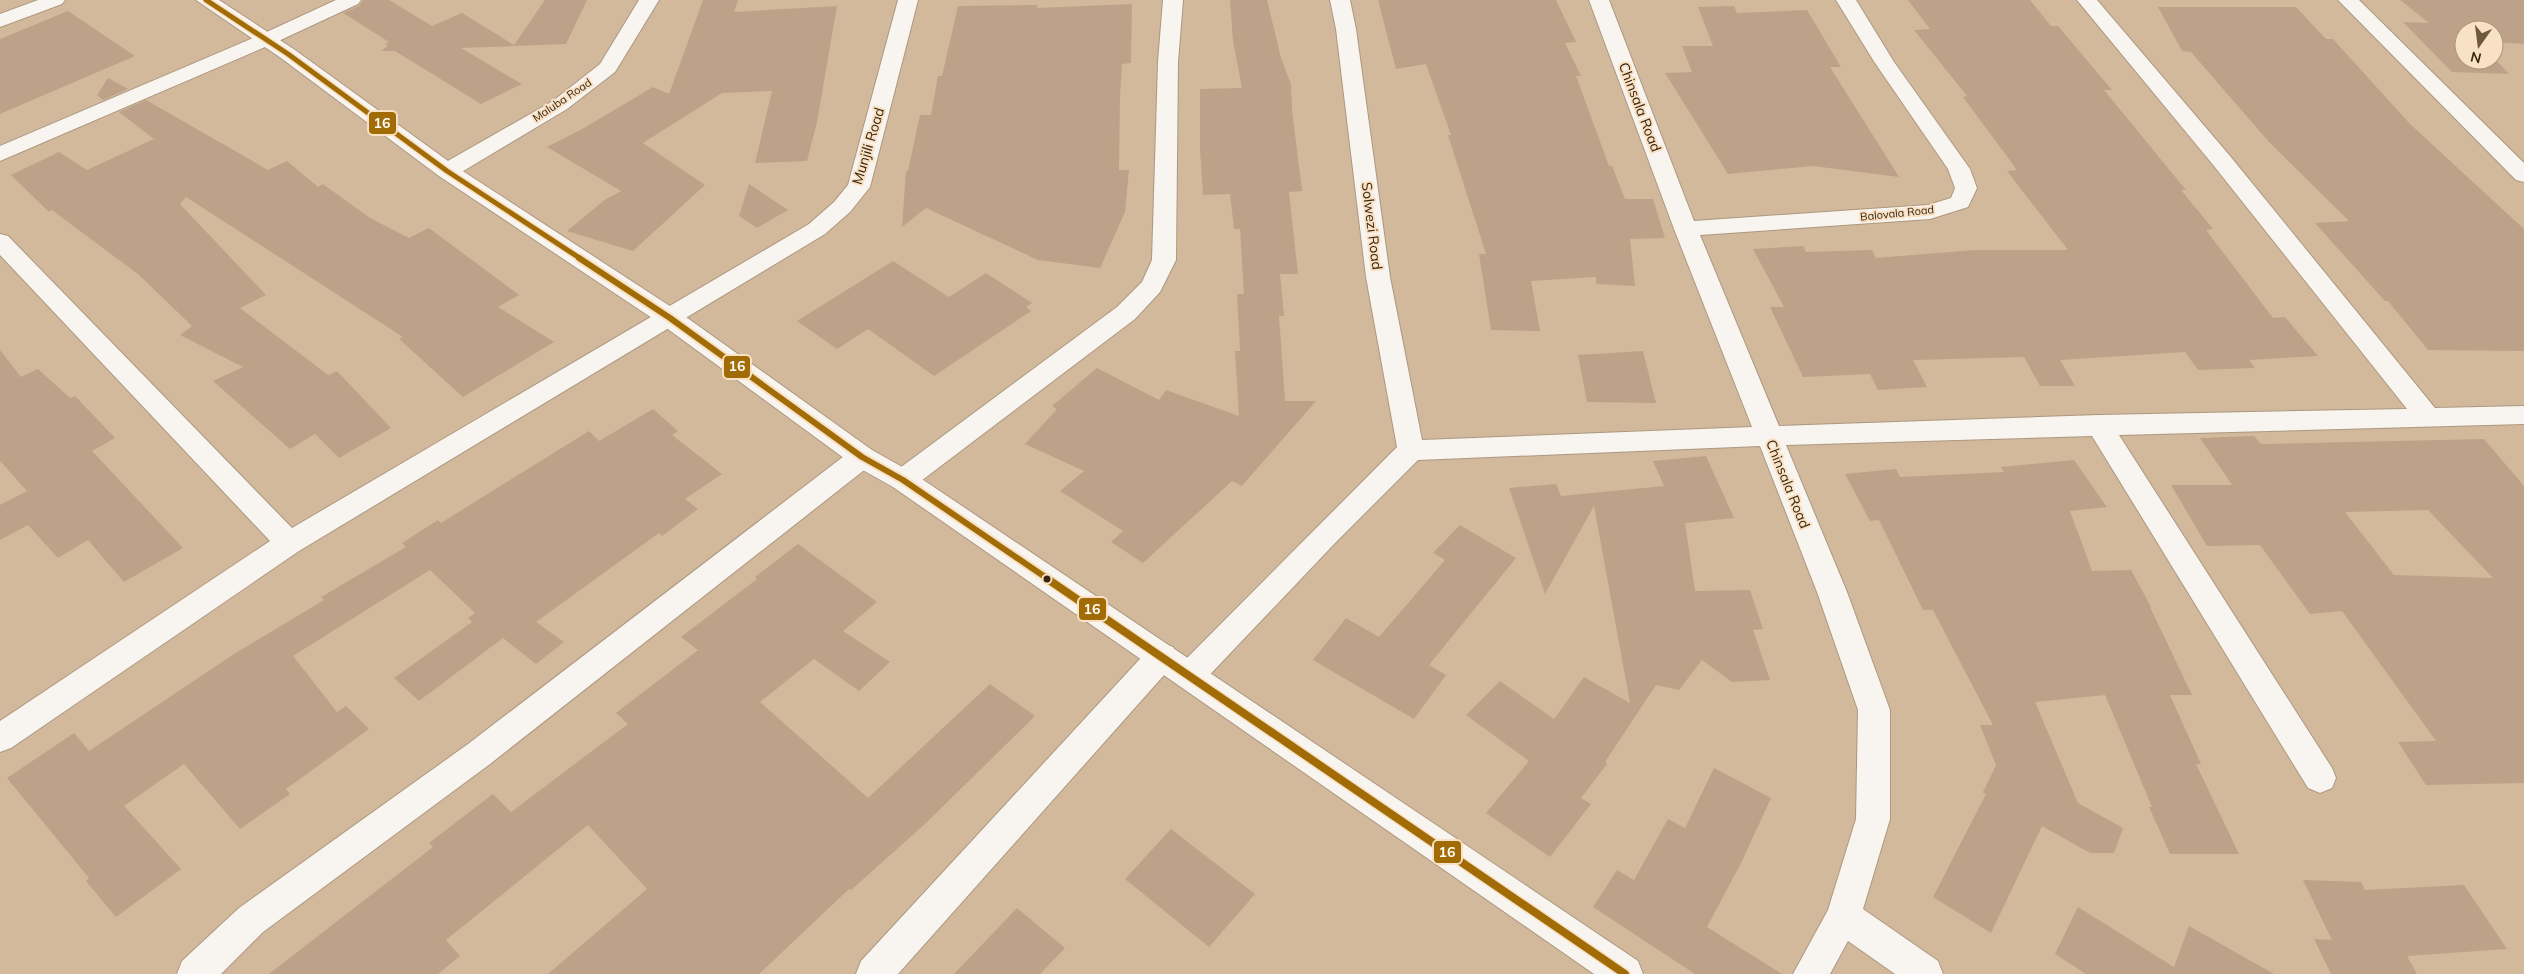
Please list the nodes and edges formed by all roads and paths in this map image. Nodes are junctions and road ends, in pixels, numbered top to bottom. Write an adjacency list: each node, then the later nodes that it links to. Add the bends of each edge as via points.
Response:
1 (55, 0): 12 (street)
2 (206, 0): 13 (street)
3 (351, 0): 13 (street)
4 (649, 0): 15 (street, Maluba Road, via 608,68 560,105)
5 (908, 0): 19 (street, Munjili Road, via 858,187 818,229)
6 (1173, 0): 26 (street, via 1168,62 1164,260 1152,286 1126,313)
7 (1340, 0): 24 (street, Solwezi Road, via 1378,277)
8 (1600, 0): 17 (street, Chinsala Road)
9 (1846, 0): 17 (street, Balovala Road, via 1885,63 1959,169 1966,188 1960,202 1930,212)
10 (2087, 0): 21 (street, via 2222,161)
11 (2348, 0): 16 (street)
12 (0, 21)
13 (265, 40): 14 (street); 15 (street)
14 (0, 154)
15 (447, 171): 19 (street)
16 (2524, 175)
17 (1686, 229): 23 (street, Chinsala Road)
18 (0, 241): 27 (street)
19 (670, 318): 25 (street); 27 (street, Munjili Road)
20 (2524, 415): 21 (street)
21 (2428, 417): 22 (street)
22 (2099, 425): 23 (street); 31 (street)
23 (1768, 435): 24 (street); 32 (street, Chinsala Road, via 1832,592 1874,710 1873,820)
24 (1412, 450): 29 (street)
25 (862, 457): 26 (street); 33 (street, via 479,754 251,920)
26 (903, 480): 28 (street)
27 (290, 543): 30 (street, Munjili Road)
28 (1162, 656): 29 (street); 34 (street)
29 (1189, 676): 35 (street)
30 (0, 738)
31 (2320, 778)
32 (1843, 916): 36 (street, Chinsala Road); 37 (street)
33 (195, 974)
34 (874, 974)
35 (1624, 974)
36 (1811, 974)
37 (1925, 974)

